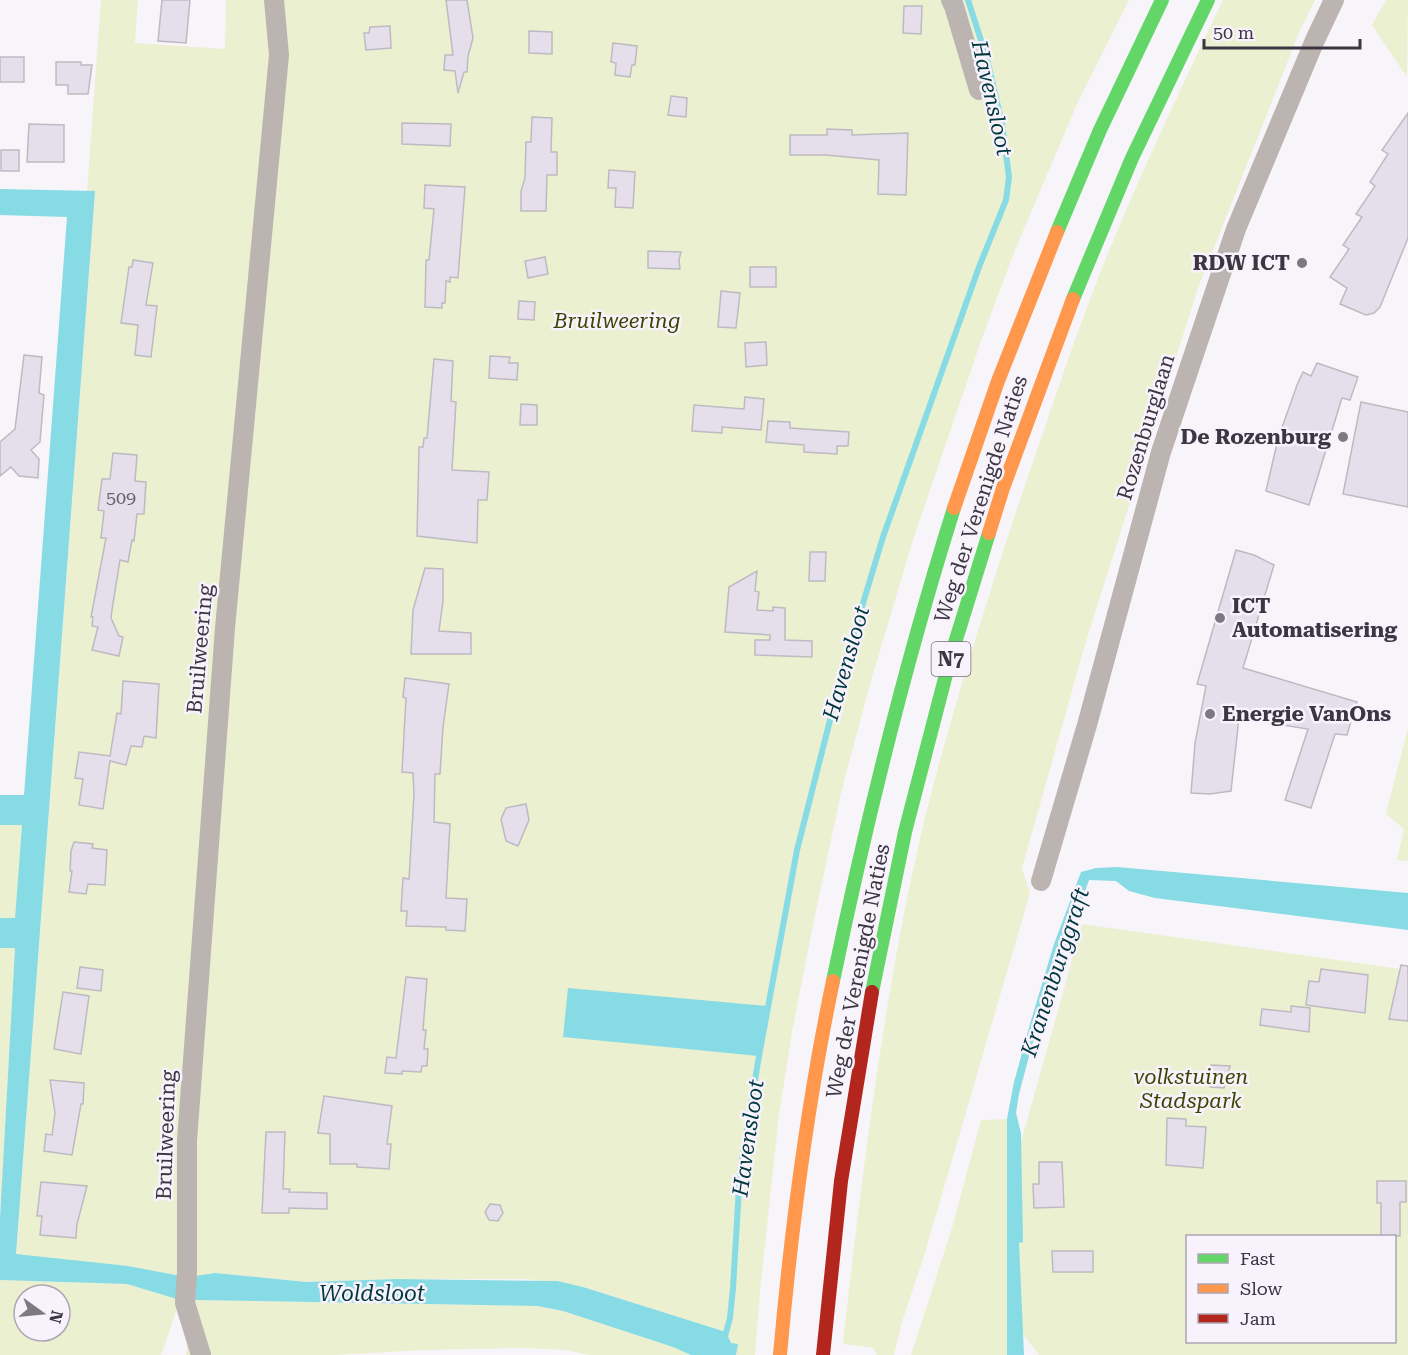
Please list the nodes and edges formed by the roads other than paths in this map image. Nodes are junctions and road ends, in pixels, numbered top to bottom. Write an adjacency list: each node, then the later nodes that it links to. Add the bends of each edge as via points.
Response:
1 (274, 0): 8 (street, Bruilweering, via 279,55 225,628 187,1141 185,1304)
2 (951, 0): 6 (street)
3 (1162, 0): 9 (highway, Weg der Verenigde Naties / N7, via 1082,170 1016,335 955,505 912,646 861,846 811,1097)
4 (1208, 0): 10 (highway, Weg der Verenigde Naties / N7, via 1113,202 1055,344 963,616 916,786 854,1092)
5 (1334, 0): 7 (street, Rozenburglaan, via 1236,229 1161,452)
6 (979, 90)
7 (1041, 881)
8 (201, 1355)
9 (780, 1355)
10 (823, 1355)

